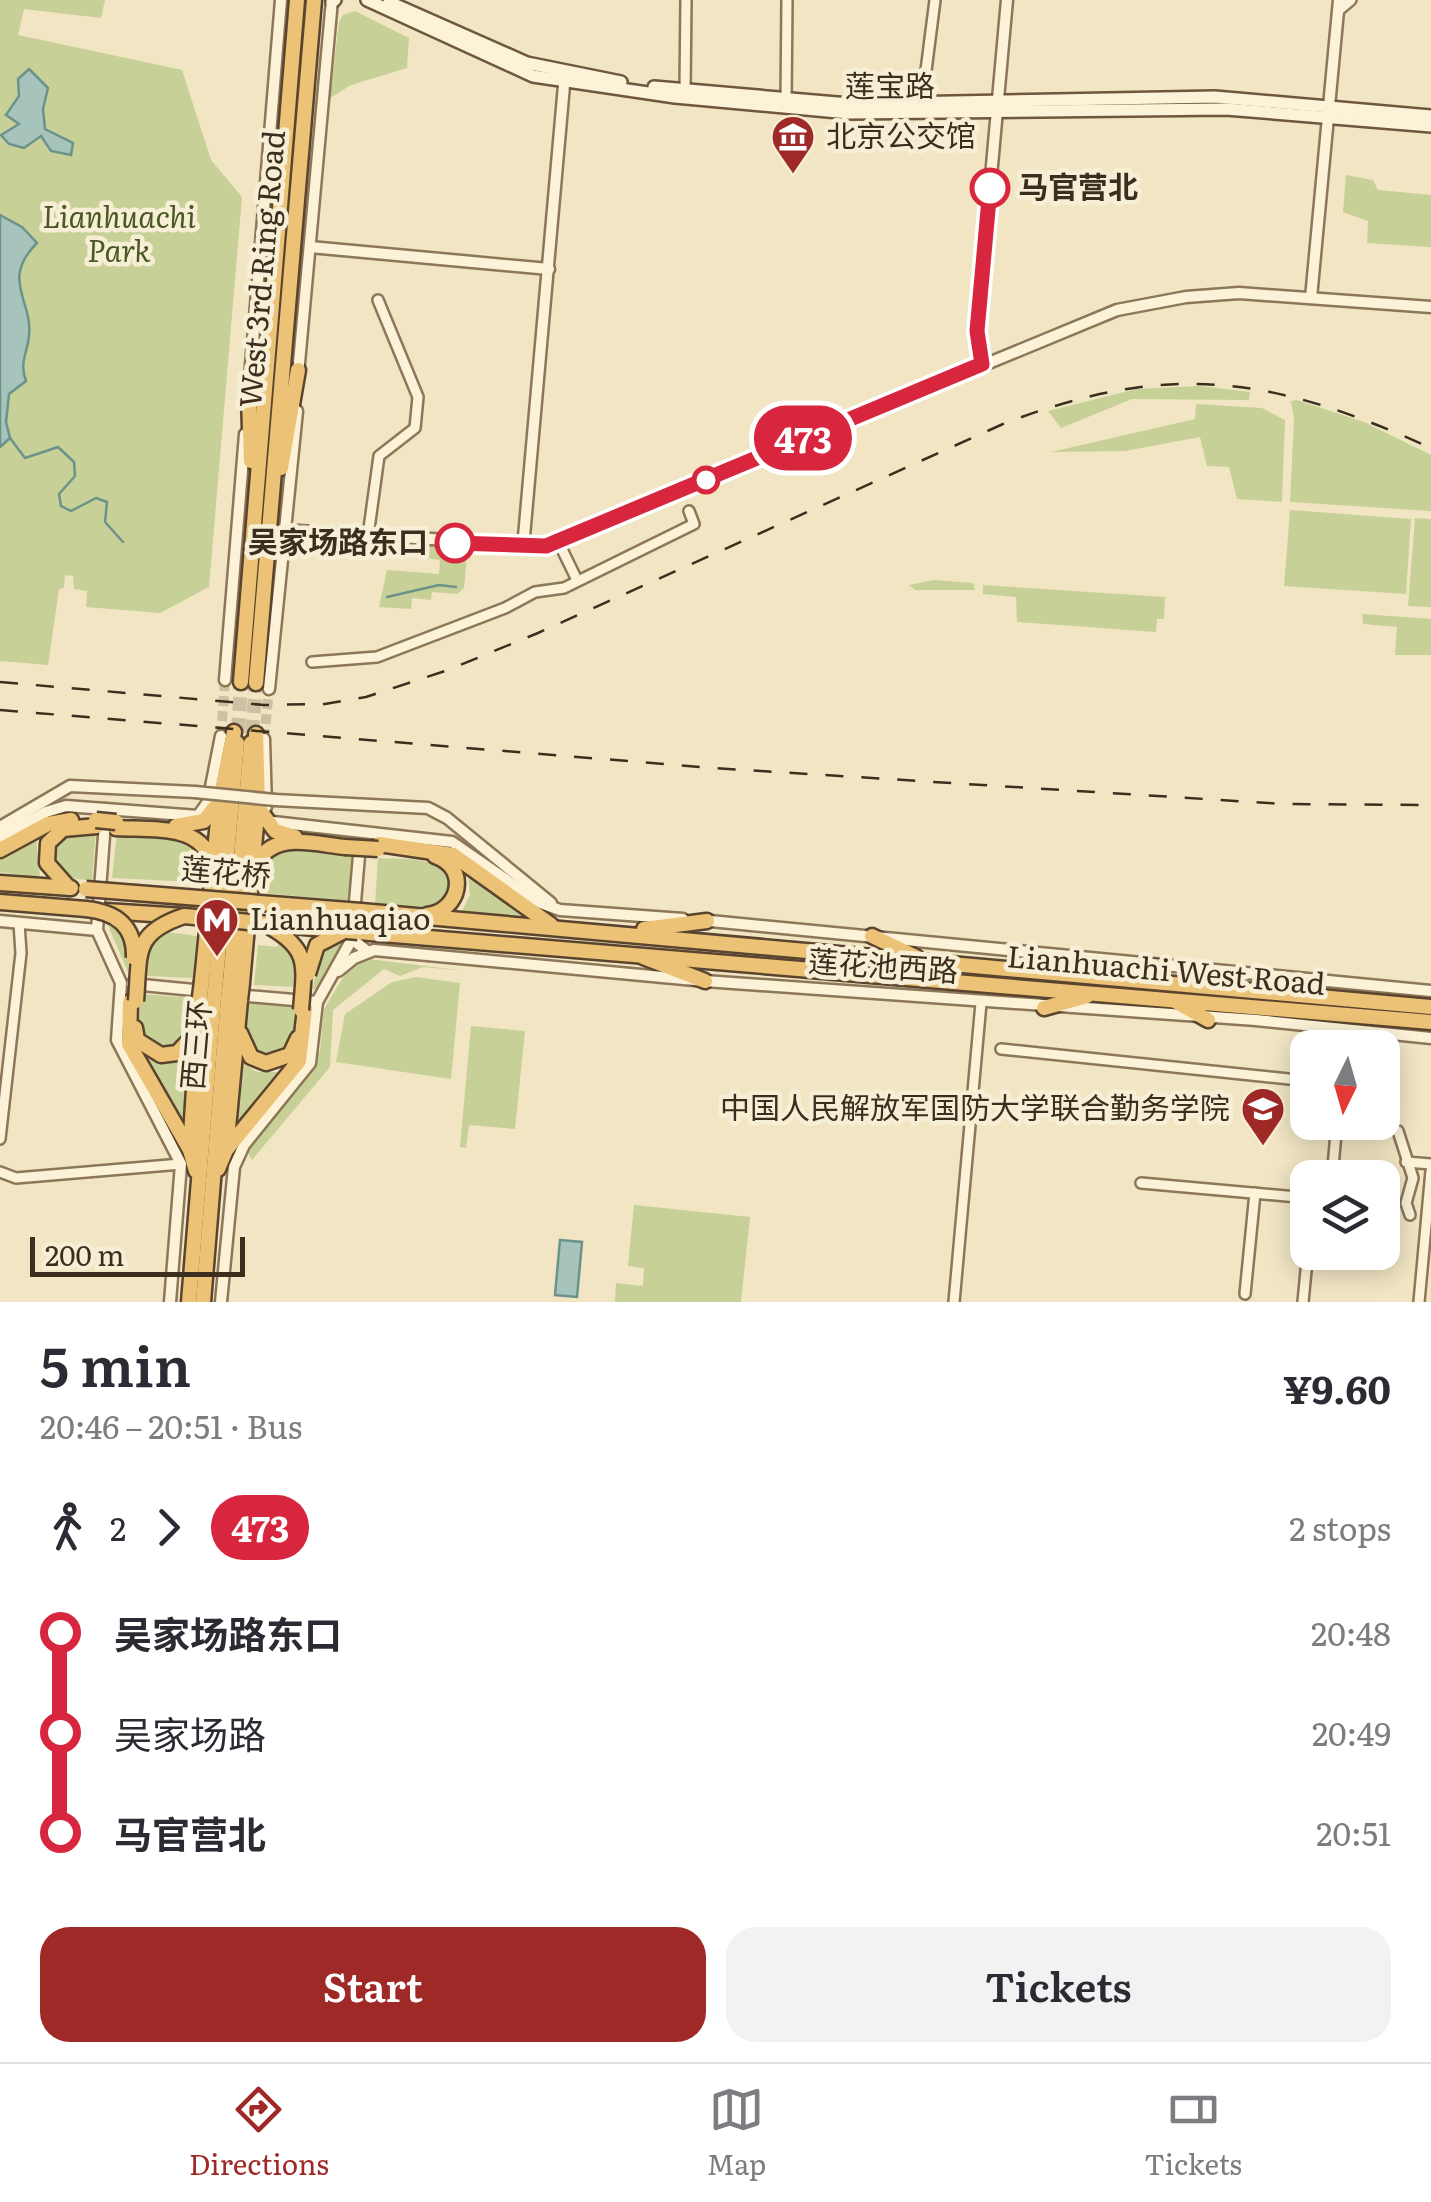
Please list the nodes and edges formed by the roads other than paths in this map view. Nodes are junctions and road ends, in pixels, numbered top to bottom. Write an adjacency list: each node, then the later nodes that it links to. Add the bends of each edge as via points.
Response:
1 (281, 0): 28 (street)
2 (297, 0): 33 (highway, West 3rd Ring Road)
3 (314, 0): 33 (highway, West 3rd Ring Road)
4 (367, 0): 13 (main road, 莲宝路, via 505,66)
5 (385, 0): 13 (main road, 莲宝路)
6 (686, 0): 14 (street)
7 (787, 0): 15 (street)
8 (935, 0): 16 (street)
9 (1007, 0): 17 (street)
10 (1351, 0): 12 (street)
11 (333, 1): 21 (street)
12 (1338, 5): 18 (street)
13 (565, 77): 14 (main road, 莲宝路); 17 (main road, 莲宝路, via 802,112); 22 (street)
14 (685, 90): 15 (main road, 莲宝路)
15 (786, 101): 16 (main road, 莲宝路)
16 (922, 102): 17 (main road, 莲宝路)
17 (997, 106): 18 (main road, 莲宝路, via 1215,97); 26 (street, via 977,331)
18 (1326, 112): 19 (main road, 莲宝路); 20 (main road, 莲宝路); 23 (street)
19 (1431, 116)
20 (1431, 126)
21 (310, 247): 22 (street); 27 (street)
22 (549, 269): 34 (street)
23 (1311, 298): 25 (street); 26 (street, via 1239,293 1117,310)
24 (378, 300): 31 (street, via 419,402 415,428 391,442 374,468)
25 (1431, 308)
26 (982, 364): 32 (street)
27 (298, 370): 30 (street); 33 (highway, via 276,513)
28 (250, 397): 33 (highway, via 247,514); 37 (street)
29 (689, 511): 35 (street, via 694,524)
30 (282, 530): 31 (street); 38 (street)
31 (368, 536): 34 (street)
32 (558, 541): 34 (street); 35 (street)
33 (259, 542): 38 (highway)
34 (523, 548)
35 (576, 578): 36 (street, via 377,657)
36 (312, 662)
37 (225, 680)
38 (255, 685)
39 (244, 734): 40 (highway); 41 (highway); 42 (street, via 198,816); 46 (street, 莲花池西路, via 277,826); 75 (highway, 西三环)
40 (220, 802): 43 (highway, via 195,825); 51 (highway)
41 (258, 803): 48 (highway, via 268,825 283,835); 52 (highway)
42 (100, 819): 43 (highway, bridge); 44 (street, via 66,806); 50 (highway, via 61,820); 54 (highway, via 62,829 48,843 47,863); 66 (street)
43 (116, 825): 51 (highway, via 191,836 204,844)
44 (13, 826): 45 (street); 47 (street); 56 (street, bridge, via 70,786 428,808)
45 (0, 828)
46 (361, 833): 56 (street, 莲花池西路, via 452,842); 68 (street)
47 (0, 837)
48 (346, 844): 49 (highway, bridge); 52 (highway, via 277,843 257,860)
49 (378, 847): 60 (highway, via 429,854 452,867 458,887 452,903 438,914); 65 (highway, via 452,855 538,920)
50 (0, 850)
51 (213, 866): 75 (highway)
52 (251, 880): 75 (highway)
53 (0, 883): 54 (highway, 莲花桥)
54 (69, 888): 58 (highway, 莲花桥, bridge)
55 (0, 902): 57 (highway, bridge)
56 (560, 910): 62 (street, 莲花池西路)
57 (106, 911): 59 (highway, bridge); 82 (highway, bridge, via 124,923 134,942)
58 (362, 911): 60 (highway, Lianhuachi West Road)
59 (184, 916): 64 (highway, bridge); 82 (highway, bridge, via 143,941)
60 (416, 916): 65 (highway, Lianhuachi West Road)
61 (0, 921): 63 (street)
62 (707, 921): 67 (highway); 69 (street, 莲花池西路)
63 (19, 922): 66 (street); 94 (street)
64 (265, 924): 68 (highway, bridge); 84 (highway, bridge, via 301,954)
65 (560, 929): 67 (highway, Lianhuachi West Road)
66 (97, 930): 77 (street)
67 (613, 932): 72 (highway, Lianhuachi West Road)
68 (352, 934): 70 (street); 71 (highway, Lianhuachi West Road); 74 (street); 84 (highway, bridge, via 324,940 310,958)
69 (872, 936): 72 (highway); 73 (street, 莲花池西路)
70 (368, 952): 74 (street); 76 (street, 莲花池西路)
71 (628, 952): 76 (highway); 78 (highway, Lianhuachi West Road)
72 (926, 961): 78 (highway, Lianhuachi West Road)
73 (1156, 967): 78 (highway); 79 (street, 莲花池西路)
74 (338, 971): 84 (street)
75 (222, 981): 80 (highway, bridge); 80 (highway, bridge)
76 (705, 981): 83 (street, 莲花池西路)
77 (121, 983): 84 (street); 97 (street, via 117,1040)
78 (1099, 985): 81 (highway, Lianhuachi West Road); 85 (highway, Lianhuachi West Road); 86 (highway)
79 (1431, 991)
80 (221, 998): 88 (highway); 90 (highway); 101 (highway, 西三环)
81 (1170, 998): 87 (highway); 89 (highway, Lianhuachi West Road)
82 (133, 1001): 90 (highway, via 136,1040 147,1050 178,1053); 97 (highway, via 129,1044)
83 (981, 1002): 86 (street, 莲花池西路); 113 (street)
84 (308, 1007): 88 (highway, via 296,1047 279,1062 251,1057); 96 (highway, via 299,1060); 112 (street, via 310,1064 244,1145 234,1167)
85 (1431, 1007)
86 (1044, 1008): 87 (street, 莲花池西路)
87 (1208, 1020): 91 (street, 莲花池西路)
88 (238, 1022): 96 (highway)
89 (1431, 1022)
90 (198, 1030): 97 (highway)
91 (1431, 1038)
92 (1001, 1049): 93 (street)
93 (1290, 1079)
94 (0, 1139)
95 (1400, 1139): 98 (street)
96 (226, 1150): 101 (highway)
97 (186, 1157): 100 (street, via 16,1178); 101 (highway); 109 (street)
98 (1406, 1162): 99 (street); 105 (street)
99 (1431, 1168): 106 (street)
100 (0, 1172)
101 (206, 1180): 110 (highway); 111 (highway, 西三环)
102 (1140, 1183): 103 (street)
103 (1255, 1193): 104 (street); 108 (street)
104 (1290, 1196)
105 (1410, 1215)
106 (1429, 1226): 115 (street)
107 (1306, 1270): 114 (street)
108 (1245, 1294)
109 (170, 1302)
110 (189, 1302)
111 (203, 1302)
112 (221, 1302)
113 (954, 1302)
114 (1303, 1302)
115 (1419, 1302)

